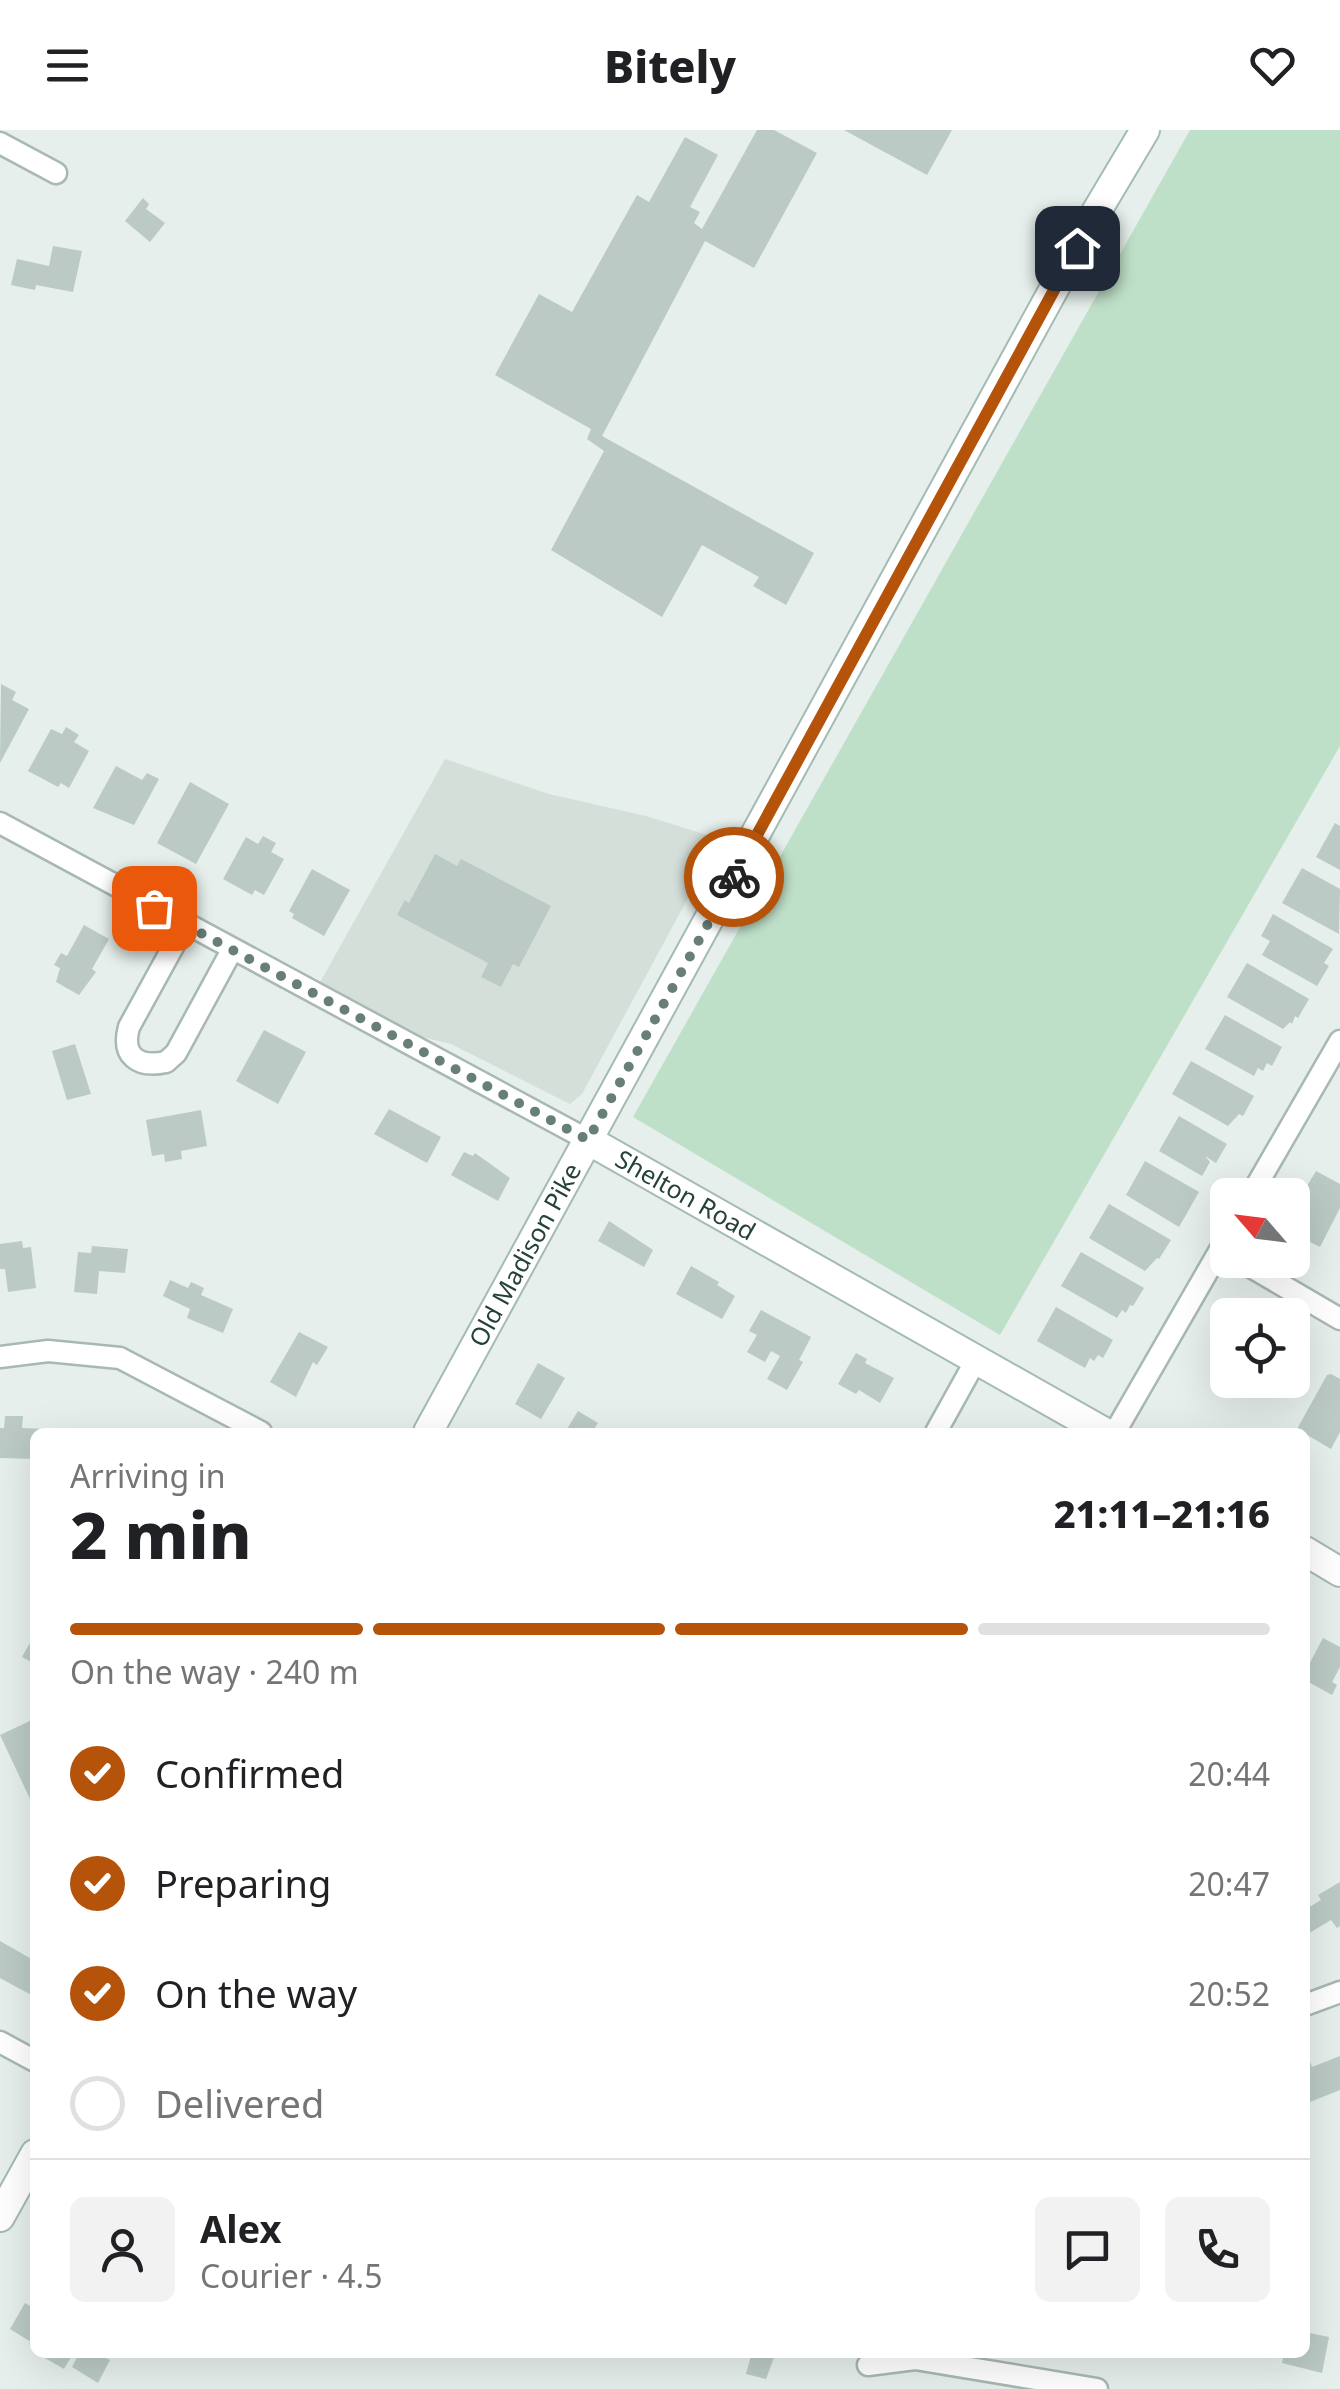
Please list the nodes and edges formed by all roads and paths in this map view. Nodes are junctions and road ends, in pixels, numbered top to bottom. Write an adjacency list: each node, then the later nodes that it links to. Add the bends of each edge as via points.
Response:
1 (1144, 130): 8 (main road, Old Madison Pike)
2 (0, 143): 3 (street)
3 (56, 173)
4 (0, 823): 5 (street, Shelton Road)
5 (185, 925): 6 (street, Shelton Road); 6 (street, via 129,1027 125,1042 142,1062 166,1062 176,1053)
6 (232, 950): 8 (street, Shelton Road)
7 (1340, 1040): 9 (street)
8 (588, 1140): 14 (main road, Shelton Road); 16 (main road, Old Madison Pike)
9 (1262, 1178)
10 (1211, 1278): 19 (street)
11 (1274, 1278): 12 (street)
12 (1340, 1319)
13 (0, 1357): 15 (street, via 48,1351 120,1358)
14 (976, 1360): 17 (street); 18 (main road, Shelton Road)
15 (254, 1428)
16 (430, 1428)
17 (938, 1428)
18 (1097, 1428)
19 (1118, 1428)
20 (1310, 1555): 21 (main road)
21 (1340, 1572)
22 (1340, 1992): 23 (street)
23 (1310, 2003)
24 (0, 2042): 25 (street)
25 (30, 2059)
26 (30, 2163): 27 (main road)
27 (0, 2217)
28 (868, 2365): 29 (street, via 915,2360)
29 (1097, 2389)

